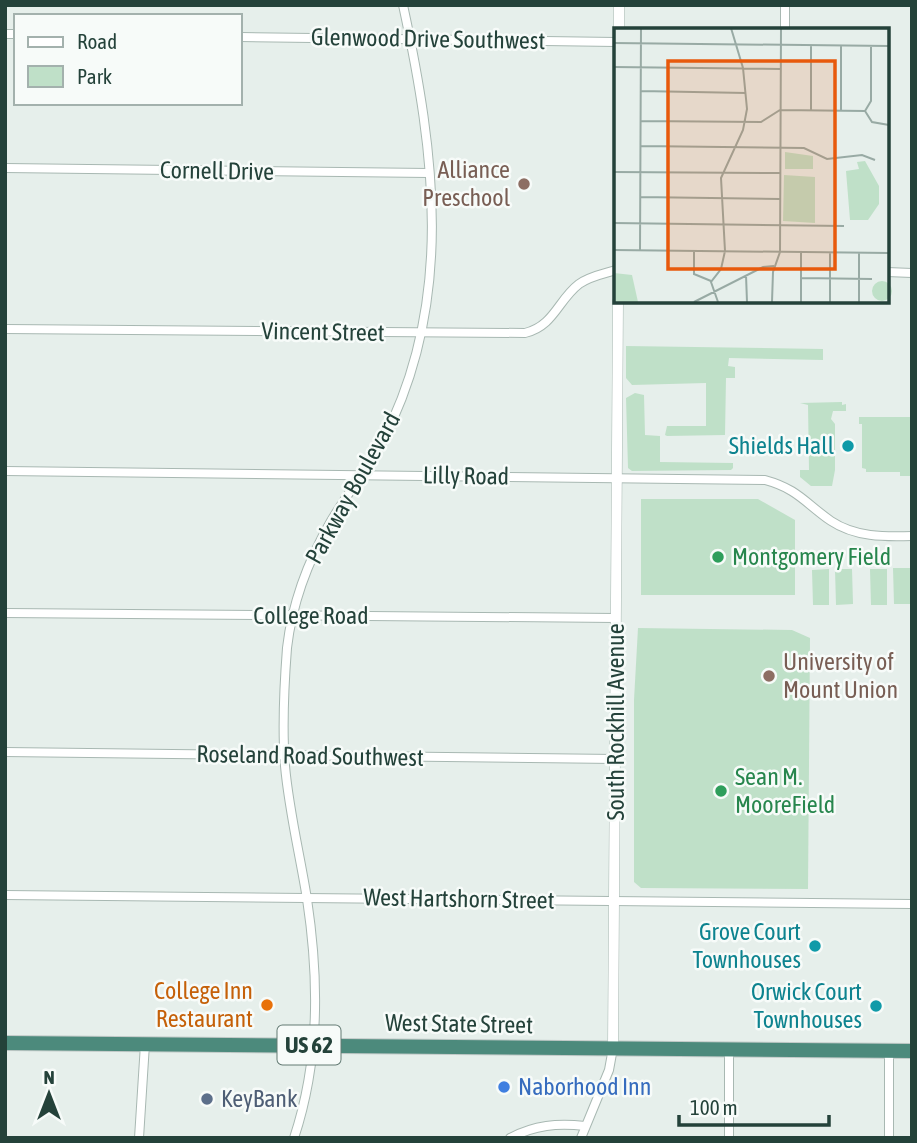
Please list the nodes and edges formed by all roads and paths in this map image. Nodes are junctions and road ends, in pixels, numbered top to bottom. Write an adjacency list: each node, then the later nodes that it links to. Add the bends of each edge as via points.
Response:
1 (403, 5): 7 (street, Parkway Boulevard)
2 (619, 5): 4 (street)
3 (785, 5): 5 (street)
4 (619, 28)
5 (785, 28)
6 (242, 37): 7 (street, Glenwood Drive Southwest)
7 (410, 38): 8 (street, Glenwood Drive Southwest); 10 (street, Parkway Boulevard)
8 (614, 42)
9 (5, 168): 10 (street, Cornell Drive)
10 (429, 173): 16 (street, Parkway Boulevard, via 432,261)
11 (614, 271): 16 (street, Vincent Street, via 578,285 550,320 533,331)
12 (889, 272): 13 (street)
13 (912, 273)
14 (618, 303): 19 (street, South Rockhill Avenue)
15 (5, 328): 16 (street, Vincent Street)
16 (422, 332): 18 (street, Parkway Boulevard, via 398,408)
17 (5, 471): 18 (street, Lilly Road)
18 (360, 475): 19 (street, Lilly Road); 22 (street, Parkway Boulevard, via 317,547)
19 (617, 478): 20 (street, Lilly Road, via 765,480 794,491 849,530); 23 (street, South Rockhill Avenue)
20 (912, 537)
21 (5, 613): 22 (street, College Road)
22 (293, 616): 23 (street, College Road); 25 (street, Parkway Boulevard, via 285,675)
23 (616, 618): 26 (street, South Rockhill Avenue)
24 (5, 752): 25 (street, Roseland Road Southwest)
25 (285, 755): 26 (street, Roseland Road Southwest); 28 (street, Parkway Boulevard)
26 (616, 759): 29 (street, South Rockhill Avenue)
27 (5, 895): 28 (street, West Hartshorn Street)
28 (306, 897): 29 (street, West Hartshorn Street); 33 (street, Parkway Boulevard, via 313,960)
29 (615, 901): 30 (street, West Hartshorn Street); 34 (street, South Rockhill Avenue)
30 (912, 904)
31 (5, 1043): 32 (highway, West State Street / US 62)
32 (145, 1044): 33 (highway, West State Street / US 62); 39 (street)
33 (314, 1045): 34 (highway, West State Street / US 62); 40 (street, Parkway Boulevard)
34 (613, 1048): 35 (highway, West State Street / US 62); 38 (street, South Rockhill Avenue, via 609,1070)
35 (729, 1049): 36 (highway, West State Street / US 62); 43 (street)
36 (889, 1051): 37 (highway, West State Street / US 62); 44 (street)
37 (912, 1051)
38 (585, 1126): 41 (street, via 551,1124); 42 (street, South Rockhill Avenue)
39 (139, 1138)
40 (294, 1138)
41 (510, 1138)
42 (581, 1138)
43 (729, 1138)
44 (889, 1138)

